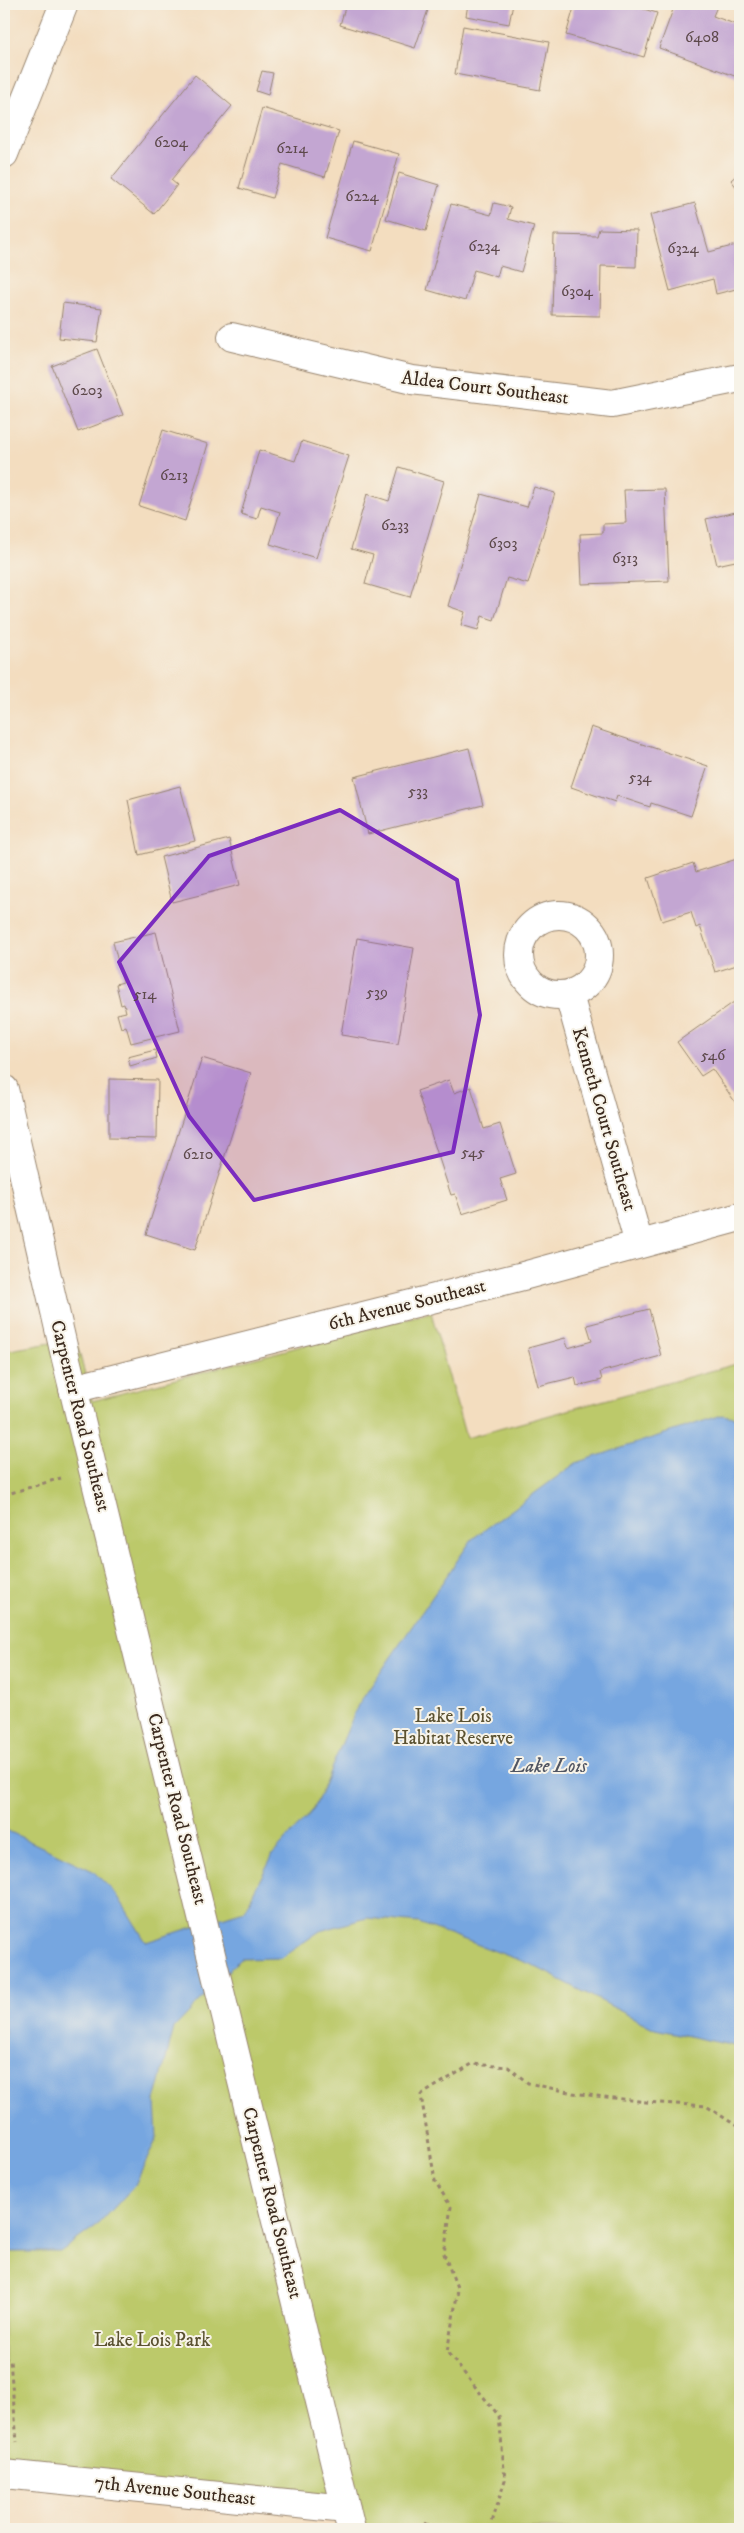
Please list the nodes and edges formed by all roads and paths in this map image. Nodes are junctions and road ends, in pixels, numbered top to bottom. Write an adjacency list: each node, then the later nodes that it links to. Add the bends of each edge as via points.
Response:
1 (64, 4): 2 (street)
2 (4, 154)
3 (232, 337): 4 (street, Aldea Court Southeast, via 412,380 612,404)
4 (740, 378)
5 (569, 994): 8 (street, Kenneth Court Southeast)
6 (4, 1089): 9 (street, Carpenter Road Southeast)
7 (740, 1217): 8 (street, 6th Avenue Southeast)
8 (639, 1244): 9 (street, 6th Avenue Southeast)
9 (73, 1389): 10 (street, Carpenter Road Southeast)
10 (93, 1469): 11 (path); 15 (street, Carpenter Road Southeast)
11 (4, 1495)
12 (740, 2128): 18 (path, via 706,2106 573,2093 528,2083 508,2067 472,2064 421,2095 435,2181 451,2207 444,2254 458,2290 447,2352 498,2416 505,2480)
13 (4, 2358): 14 (path, via 10,2360)
14 (11, 2475): 15 (street, 7th Avenue Southeast)
15 (349, 2519)
16 (424, 2523): 17 (path)
17 (434, 2529)
18 (490, 2529)

